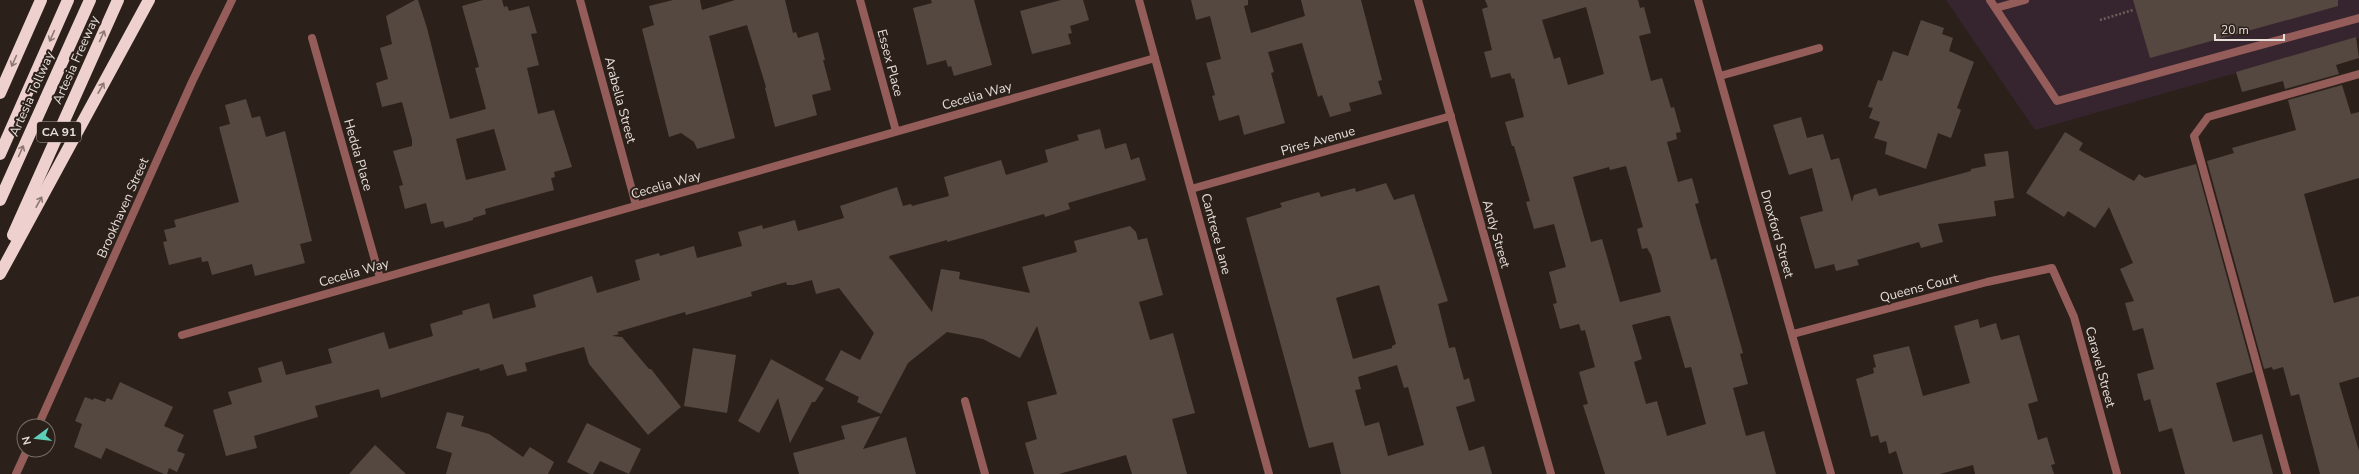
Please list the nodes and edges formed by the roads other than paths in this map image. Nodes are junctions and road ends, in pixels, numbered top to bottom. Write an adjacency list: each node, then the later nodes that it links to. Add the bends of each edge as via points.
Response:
1 (41, 0): 21 (highway, one-way to 21)
2 (68, 0): 24 (highway, Artesia Tollway, one-way to 24)
3 (90, 0): 26 (highway, Artesia Tollway, one-way to 3)
4 (118, 0): 28 (highway, Artesia Freeway / CA 91, one-way to 4)
5 (149, 0): 30 (highway, one-way to 5)
6 (232, 0): 35 (street, Brookhaven Street, via 192,82)
7 (580, 0): 27 (street, Arabella Street)
8 (860, 0): 23 (street, Essex Place)
9 (1140, 0): 18 (street, Cantrece Lane)
10 (1418, 0): 22 (street, Andy Street)
11 (1698, 0): 20 (street, Droxford Street)
12 (1990, 0): 14 (street)
13 (2025, 0): 14 (street)
14 (1996, 8): 15 (street, via 2057,101)
15 (2359, 18)
16 (312, 38): 31 (street, Hedda Place)
17 (1820, 48): 20 (street)
18 (1155, 58): 23 (street, Cecelia Way); 25 (street, Cantrece Lane)
19 (2359, 74): 43 (street, via 2208,117 2194,136)
20 (1720, 76): 33 (street, Droxford Street)
21 (0, 93)
22 (1451, 116): 25 (street, Pires Avenue); 40 (street, Andy Street)
23 (896, 131): 27 (street, Cecelia Way)
24 (0, 154)
25 (1191, 189): 39 (street, Cantrece Lane)
26 (0, 200)
27 (636, 205): 31 (street, Cecelia Way)
28 (0, 264)
29 (2052, 268): 33 (street, Queens Court, via 1987,282); 42 (street, Caravel Street, via 2074,317)
30 (0, 274)
31 (380, 278): 32 (street, Cecelia Way)
32 (182, 334)
33 (1793, 334): 41 (street, Droxford Street)
34 (965, 401): 38 (street)
35 (42, 418)
36 (23, 458): 37 (street)
37 (16, 474)
38 (985, 474)
39 (1269, 474)
40 (1551, 474)
41 (1831, 474)
42 (2117, 474)
43 (2287, 474)

